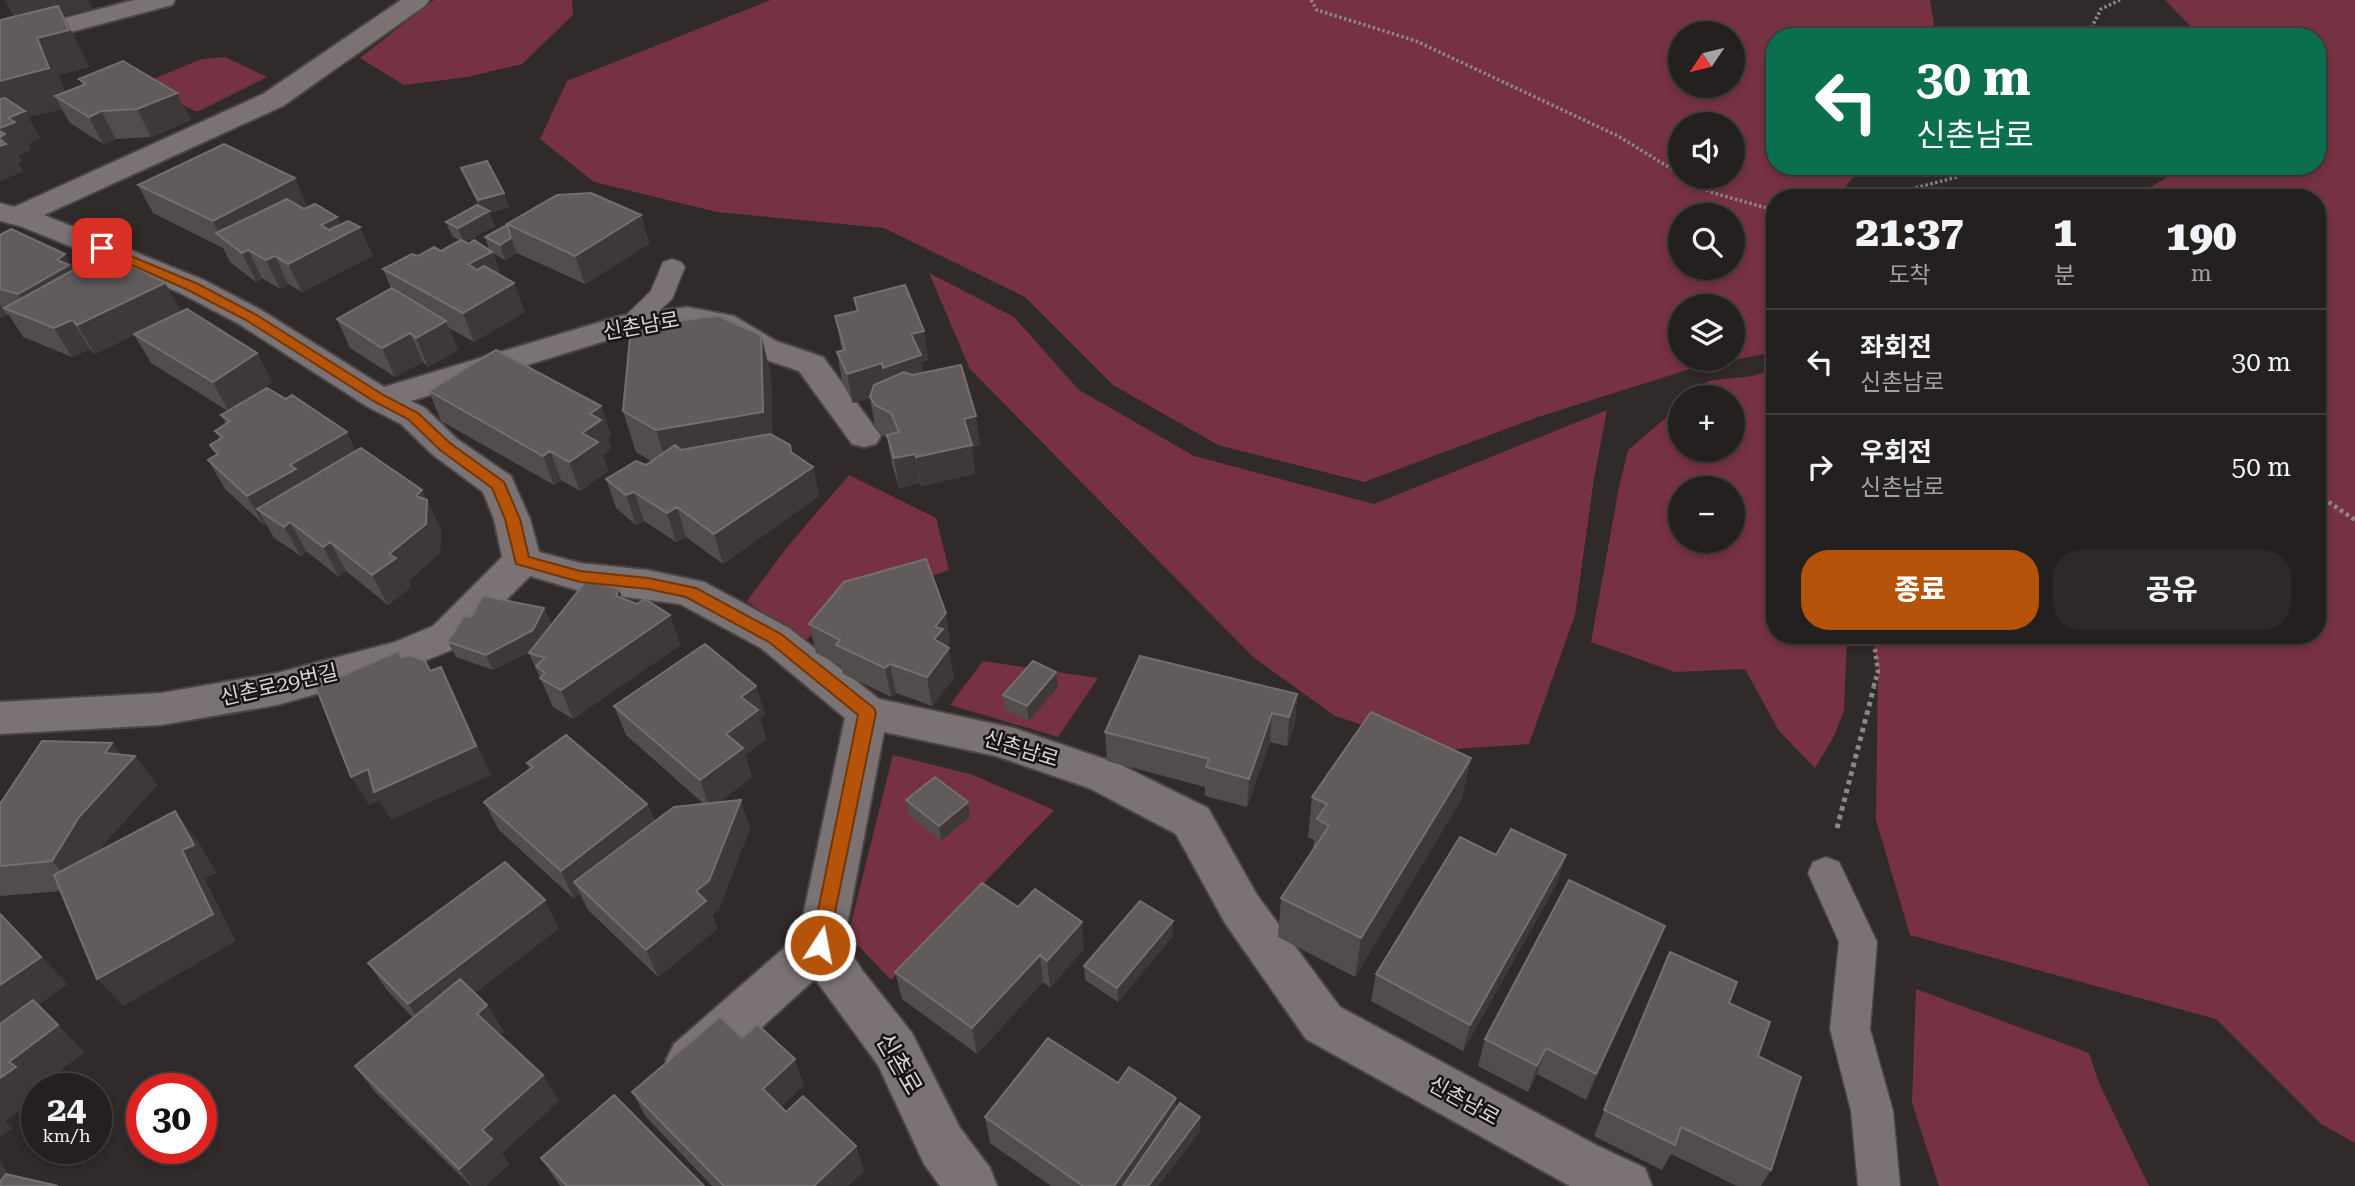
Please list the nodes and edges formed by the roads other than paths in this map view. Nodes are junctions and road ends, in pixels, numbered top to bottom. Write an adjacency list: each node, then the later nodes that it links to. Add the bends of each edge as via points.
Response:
1 (163, 0): 3 (street)
2 (417, 0): 4 (street, via 273,100)
3 (0, 43)
4 (8, 214): 7 (street, via 193,287 250,317)
5 (672, 267): 6 (lane, via 663,294)
6 (631, 323): 7 (street, 신촌남로); 8 (street, 신촌남로, via 687,317 723,323 764,348 811,364)
7 (380, 399): 9 (street, via 413,416 445,447 498,485)
8 (864, 436)
9 (522, 560): 10 (street, 신촌남로, via 580,577 690,592 775,638); 11 (street, 신촌로29번길, via 447,636 405,654 277,689 161,709)
10 (867, 713): 13 (street); 16 (street, 신촌남로, via 999,740 1104,776 1192,821 1241,909 1324,1023)
11 (0, 718)
12 (1826, 873): 17 (lane, via 1858,942 1850,1029 1872,1111)
13 (820, 945): 14 (street); 15 (street, 신촌로, via 895,1049 942,1146)
14 (670, 1078)
15 (971, 1186)
16 (1626, 1186)
17 (1879, 1186)

